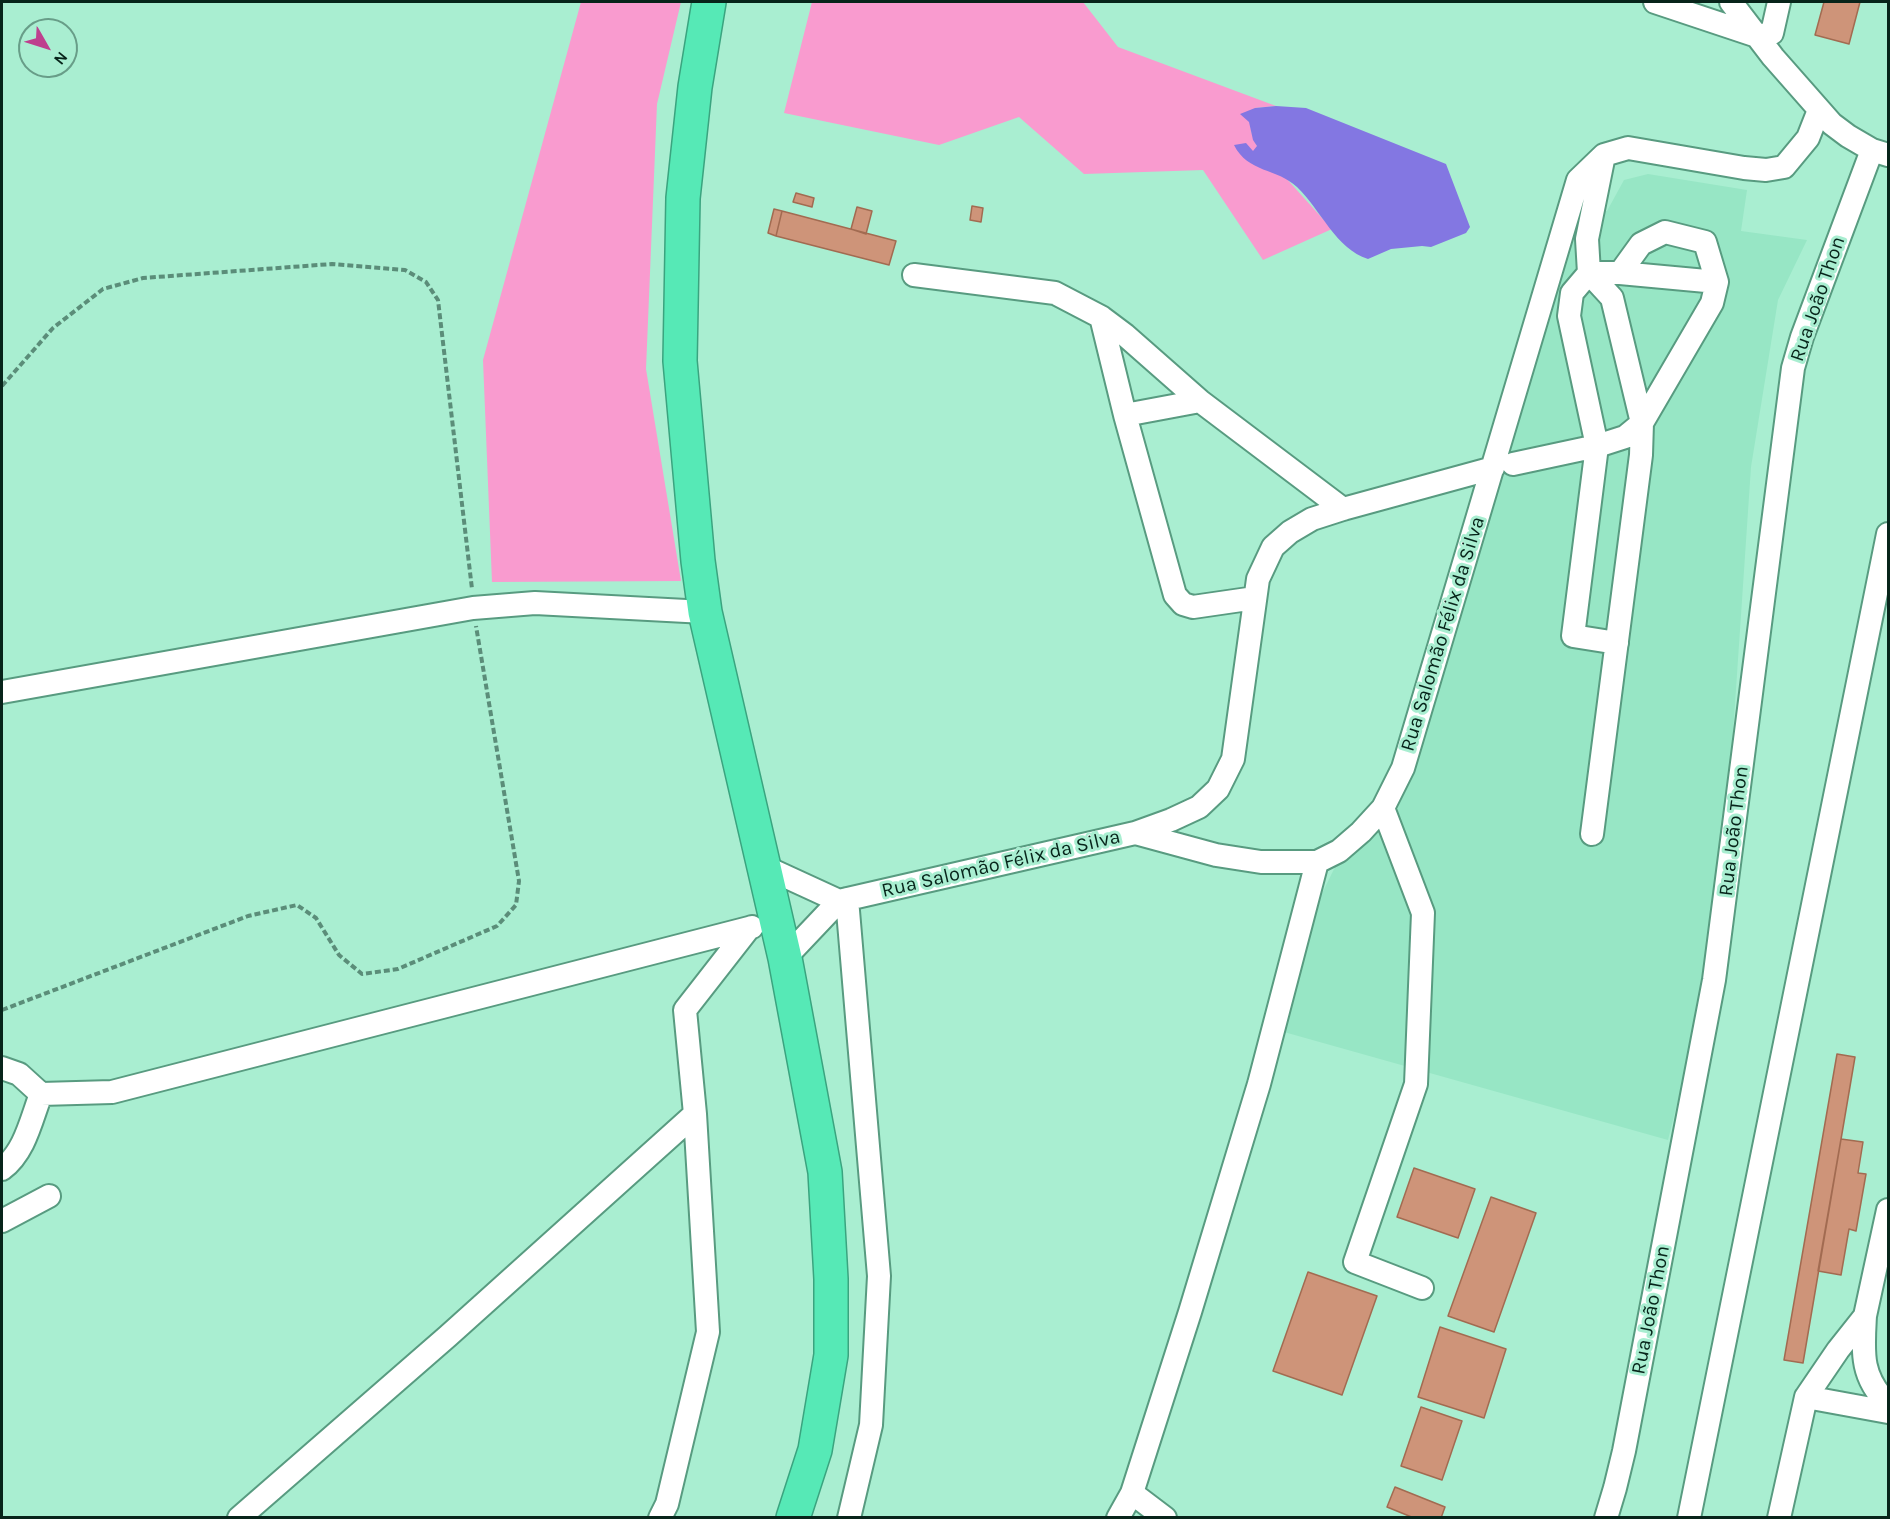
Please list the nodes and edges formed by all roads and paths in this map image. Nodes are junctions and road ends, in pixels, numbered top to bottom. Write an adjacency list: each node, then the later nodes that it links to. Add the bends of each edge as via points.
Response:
1 (709, 2): 25 (highway, via 683,198 680,361)
2 (1655, 2): 6 (street)
3 (1731, 2): 6 (street)
4 (1750, 2): 6 (street)
5 (1779, 2): 6 (street)
6 (1765, 34): 7 (street, via 1781,48 1786,72)
7 (1819, 110): 8 (street, via 1848,136); 9 (street, via 1808,138 1784,167 1775,169 1744,168 1628,148)
8 (1880, 152): 56 (street, Rua João Thon, via 1802,337 1793,368 1714,980 1624,1451)
9 (1604, 155): 10 (street, via 1587,239); 20 (street, Rua Salomão Félix da Silva, via 1578,180)
10 (1588, 273): 11 (street); 18 (street, via 1612,298); 19 (street, via 1572,293 1569,316)
11 (1620, 273): 13 (street); 13 (street, via 1641,244 1665,232 1705,242)
12 (914, 275): 14 (street, via 1054,293)
13 (1717, 282): 18 (street, via 1712,303)
14 (1101, 317): 16 (street); 17 (street)
15 (2, 386): 24 (path, via 53,328 103,289 143,278 332,264 405,270 426,282 438,300)
16 (1200, 401): 17 (street); 21 (street)
17 (1125, 416): 23 (street, via 1175,595 1183,604 1193,607)
18 (1642, 423): 19 (street, via 1625,437); 26 (street)
19 (1597, 446): 20 (street); 26 (street, via 1573,636)
20 (1503, 466): 21 (street); 28 (street, Rua Salomão Félix da Silva, via 1403,768)
21 (1343, 509): 23 (street, via 1312,519 1273,547 1258,579)
22 (1888, 534): 57 (street)
23 (1255, 598): 29 (street, via 1233,759 1218,789 1199,807)
24 (473, 608): 25 (street, via 535,603); 27 (street); 36 (path, via 519,881 516,905 497,926 398,969 362,974 339,955 316,918 297,905 248,916)
25 (705, 612): 32 (highway)
26 (1617, 643): 30 (street)
27 (2, 692)
28 (1383, 808): 31 (street, Rua Salomão Félix da Silva, via 1339,851); 44 (street, via 1423,913 1416,1084 1355,1262)
29 (1136, 833): 31 (street, Rua Salomão Félix da Silva, via 1216,855 1261,862); 33 (street, Rua Salomão Félix da Silva)
30 (1592, 834)
31 (1317, 862): 49 (street, via 1259,1084)
32 (765, 867): 33 (street); 34 (highway)
33 (843, 900): 35 (street); 53 (street, via 879,1276 871,1425)
34 (763, 925): 35 (highway); 38 (street, via 112,1092); 39 (street, via 686,1010)
35 (785, 958): 52 (highway, via 825,1172 831,1279 831,1355 815,1450)
36 (2, 1010)
37 (2, 1068): 38 (street, via 19,1074)
38 (41, 1094): 40 (street, via 22,1144)
39 (695, 1114): 50 (street); 51 (street, via 708,1332 667,1504)
40 (2, 1169)
41 (49, 1196): 43 (street)
42 (1888, 1210): 45 (street)
43 (2, 1221)
44 (1422, 1288)
45 (1864, 1316): 46 (street); 47 (street, via 1866,1371 1877,1393)
46 (1806, 1397): 48 (street); 58 (street)
47 (1888, 1404)
48 (1888, 1412)
49 (1132, 1493): 54 (street); 55 (street)
50 (239, 1518)
51 (660, 1518)
52 (793, 1518)
53 (849, 1518)
54 (1118, 1518)
55 (1166, 1518)
56 (1606, 1518)
57 (1689, 1518)
58 (1779, 1518)

